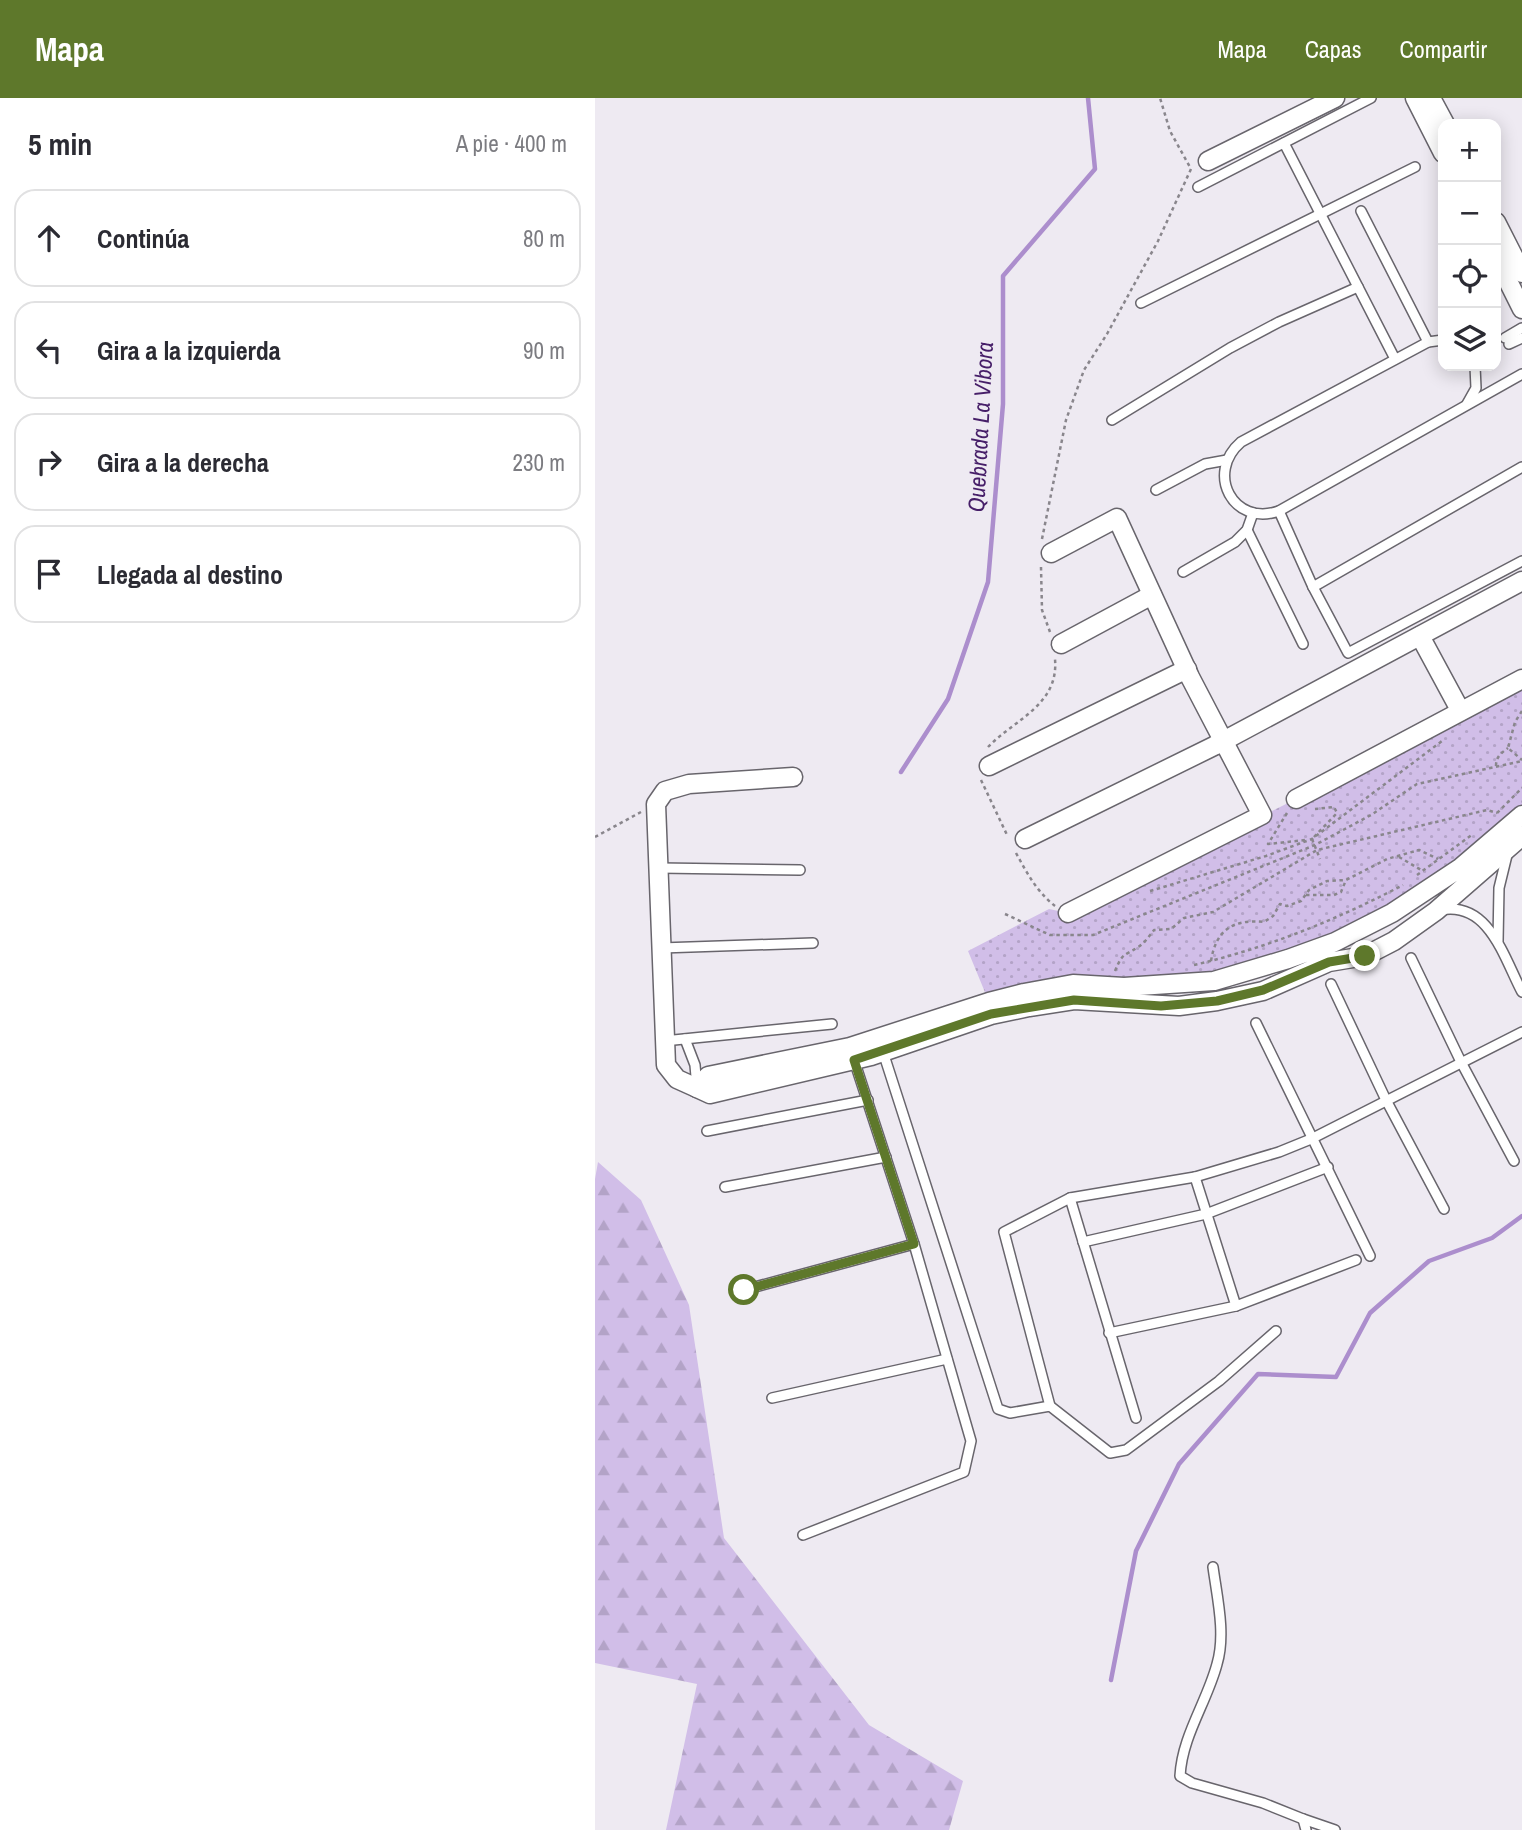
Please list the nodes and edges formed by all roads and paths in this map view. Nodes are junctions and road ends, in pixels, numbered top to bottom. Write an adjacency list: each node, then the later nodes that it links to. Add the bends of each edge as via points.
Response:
1 (1160, 98): 37 (path, via 1170,131 1192,169 1158,241 1084,370 1066,420 1042,531)
2 (1335, 98): 9 (street)
3 (1371, 98): 7 (lane)
4 (1415, 98): 8 (street)
5 (1431, 98): 6 (street)
6 (1442, 119)
7 (1284, 143): 11 (lane); 13 (lane)
8 (1438, 143)
9 (1208, 162)
10 (1415, 167): 13 (lane)
11 (1198, 187)
12 (1361, 211): 23 (lane)
13 (1321, 216): 17 (lane); 18 (lane)
14 (1501, 232): 16 (street)
15 (1501, 267): 19 (street)
16 (1522, 273)
17 (1358, 287): 24 (lane); 30 (lane, via 1242,341)
18 (1142, 303)
19 (1522, 309)
20 (1522, 328): 21 (lane, via 1507,341)
21 (1522, 338)
22 (1438, 341): 23 (lane)
23 (1428, 342): 24 (lane)
24 (1395, 359): 31 (lane, via 1241,442)
25 (1476, 371): 28 (lane)
26 (1479, 371): 28 (lane)
27 (1522, 374): 29 (lane)
28 (1477, 378): 29 (lane)
29 (1466, 405): 34 (lane)
30 (1112, 420)
31 (1227, 460): 33 (lane, via 1205,464); 35 (lane, via 1227,489 1234,501)
32 (1522, 467): 41 (lane)
33 (1156, 490)
34 (1279, 511): 35 (lane); 41 (lane)
35 (1253, 513): 36 (lane)
36 (1247, 530): 39 (lane); 44 (lane)
37 (1045, 551): 42 (street, via 1117,518); 45 (path, via 1042,610)
38 (1522, 561): 41 (lane, via 1348,653)
39 (1183, 572)
40 (1522, 581): 43 (street)
41 (1313, 587)
42 (1152, 595): 45 (street); 46 (street)
43 (1420, 636): 48 (street); 51 (street)
44 (1303, 644)
45 (1056, 646): 54 (path, via 1052,688)
46 (1187, 669): 51 (street); 54 (street)
47 (1522, 679): 48 (street)
48 (1460, 710): 59 (street)
49 (1522, 712): 52 (path)
50 (1449, 736): 66 (path)
51 (1225, 741): 67 (street); 83 (street, via 1262,815)
52 (1509, 748): 53 (path); 55 (path, via 1496,760)
53 (1522, 760): 55 (path)
54 (985, 763): 67 (path)
55 (1496, 766): 68 (path, via 1417,784)
56 (793, 777): 58 (street, via 689,784 665,791)
57 (1522, 788): 60 (path)
58 (656, 804): 65 (path); 74 (street)
59 (1297, 806): 66 (path, via 1337,810); 66 (path, via 1268,844)
60 (1497, 813): 62 (path); 70 (path, via 1487,810)
61 (1522, 815): 85 (street, via 1453,873)
62 (1490, 819)
63 (1476, 831): 73 (path)
64 (1522, 836): 69 (street)
65 (595, 837)
66 (1312, 839): 68 (path); 80 (path)
67 (1016, 842): 83 (path, via 1031,880)
68 (1315, 845): 70 (path); 84 (path, via 1093,934 1050,934)
69 (1509, 849): 82 (street); 87 (lane, via 1499,888)
70 (1317, 850): 72 (path); 93 (path, via 1213,912 1184,918 1171,929 1154,930 1121,958)
71 (1399, 857): 73 (path, via 1419,850); 76 (path); 78 (path)
72 (1320, 859)
73 (1438, 859): 76 (path)
74 (659, 868): 75 (lane); 88 (street)
75 (800, 870)
76 (1423, 871): 77 (path)
77 (1415, 877)
78 (1346, 880): 81 (path, via 1328,881); 81 (path, via 1341,892 1334,895)
79 (1407, 882): 91 (path, via 1294,935)
80 (1140, 894)
81 (1305, 895): 91 (path, via 1301,901 1280,904 1264,922 1237,922 1227,929 1213,949)
82 (1436, 911): 87 (lane, via 1463,909 1476,915 1487,924); 89 (street, via 1394,941 1365,956)
83 (1068, 913)
84 (1006, 914)
85 (1341, 939): 89 (street, via 1343,953); 95 (street, via 1214,981)
86 (813, 943): 88 (lane)
87 (1498, 946): 96 (lane)
88 (661, 948): 102 (street)
89 (1349, 958): 97 (street, via 1240,997)
90 (1411, 958): 105 (lane)
91 (1211, 961): 92 (path)
92 (1191, 965)
93 (1114, 976)
94 (1331, 984): 108 (lane)
95 (1152, 986): 97 (street); 106 (street, via 1073,984 1024,993 850,1047 708,1076)
96 (1522, 992)
97 (1161, 1006): 103 (street, via 1074,1000 1029,1007 991,1014)
98 (1256, 1023): 110 (lane)
99 (832, 1024): 101 (lane)
100 (1522, 1032): 105 (lane)
101 (685, 1039): 102 (lane); 106 (lane, via 695,1065)
102 (664, 1041): 106 (street, via 666,1065 677,1079)
103 (883, 1052): 104 (street); 129 (lane, via 998,1409 1010,1413)
104 (854, 1060): 106 (street, via 710,1094); 107 (lane)
105 (1461, 1062): 108 (lane); 112 (lane)
106 (697, 1088)
107 (868, 1100): 109 (lane); 111 (lane)
108 (1386, 1101): 110 (lane); 117 (lane)
109 (707, 1131)
110 (1311, 1139): 113 (lane); 114 (lane)
111 (886, 1157): 115 (lane); 120 (lane)
112 (1514, 1161)
113 (1328, 1167): 118 (lane); 121 (lane)
114 (1195, 1177): 116 (lane); 118 (lane)
115 (725, 1188)
116 (1070, 1198): 119 (lane); 129 (lane, via 1004,1232)
117 (1444, 1209)
118 (1206, 1214): 119 (lane); 124 (lane)
119 (1083, 1242): 126 (lane)
120 (914, 1244): 123 (lane); 127 (lane)
121 (1370, 1256)
122 (1356, 1260): 124 (lane)
123 (744, 1290)
124 (1236, 1306): 126 (lane)
125 (1276, 1331): 129 (lane, via 1219,1381 1126,1450 1110,1453)
126 (1109, 1334): 130 (lane)
127 (947, 1359): 128 (lane); 131 (lane, via 971,1441 964,1472)
128 (772, 1398)
129 (1050, 1406)
130 (1136, 1418)
131 (803, 1535)
132 (1213, 1567): 133 (lane, via 1218,1662 1181,1758 1180,1776)
133 (1303, 1819): 134 (lane); 135 (lane)
134 (1306, 1830)
135 (1335, 1830)

